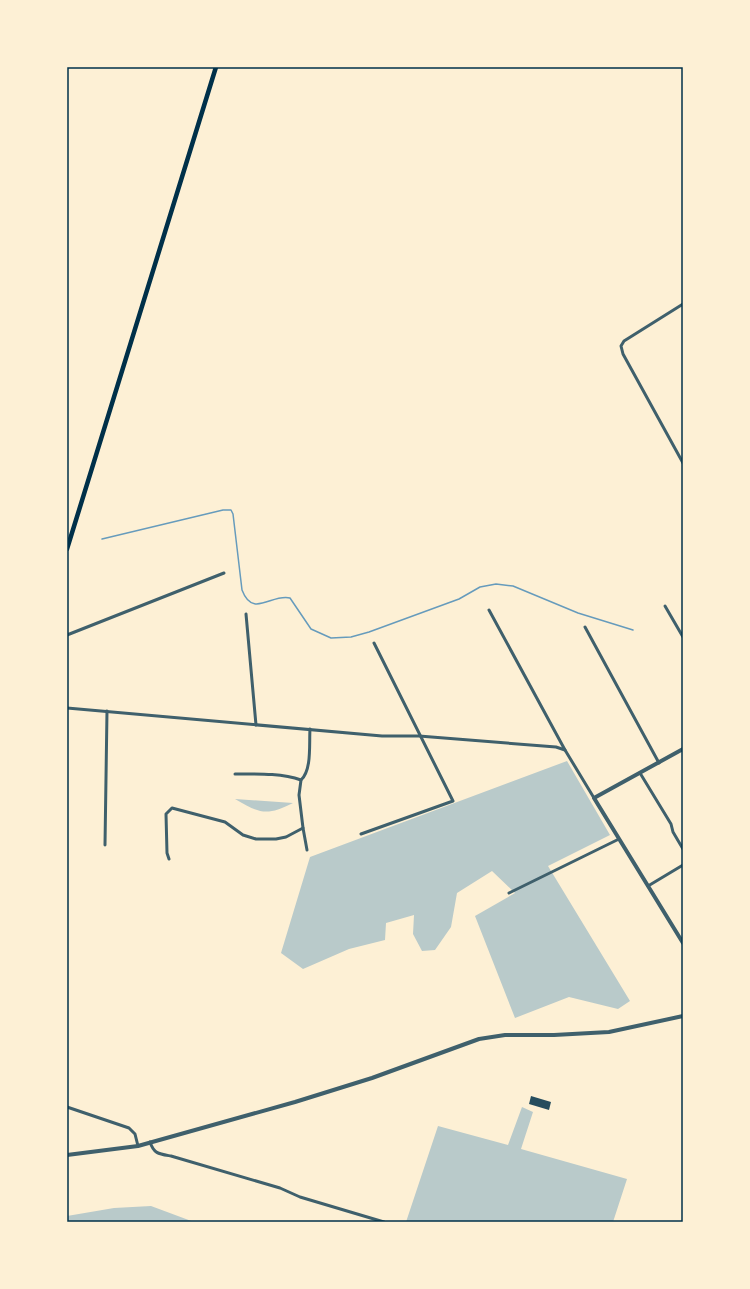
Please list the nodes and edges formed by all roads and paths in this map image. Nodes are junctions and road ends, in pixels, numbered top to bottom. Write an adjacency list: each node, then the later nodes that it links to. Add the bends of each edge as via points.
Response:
1 (216, 67): 4 (main road)
2 (683, 304): 3 (street, via 624,341 621,346)
3 (683, 463)
4 (67, 549)
5 (224, 573): 10 (street)
6 (665, 606): 11 (street)
7 (489, 610): 19 (street)
8 (246, 614): 15 (street)
9 (586, 627): 20 (street)
10 (67, 635)
11 (683, 637)
12 (374, 644): 17 (street)
13 (67, 708): 14 (street)
14 (107, 711): 15 (street); 28 (street)
15 (256, 725): 16 (street)
16 (310, 730): 17 (street, via 382,736); 23 (street, via 307,768)
17 (419, 736): 19 (street); 26 (street, via 453,801)
18 (683, 749): 20 (street)
19 (564, 750): 24 (street)
20 (658, 763): 21 (street)
21 (640, 773): 24 (street); 29 (street)
22 (235, 774): 23 (street, via 264,774)
23 (301, 780): 25 (street, via 299,795)
24 (594, 798): 27 (street)
25 (303, 828): 30 (street); 31 (street, via 286,837 256,839 243,835 225,822 172,808 166,814 166,853)
26 (361, 834)
27 (619, 839): 33 (street); 34 (street)
28 (105, 845)
29 (683, 848)
30 (307, 850)
31 (169, 859)
32 (683, 865): 33 (street, via 664,874)
33 (648, 886): 35 (street)
34 (508, 893)
35 (683, 943)
36 (683, 1016): 38 (street, via 609,1032 505,1034 479,1039 350,1086)
37 (67, 1107): 39 (street, via 128,1128 135,1134)
38 (150, 1142): 39 (street); 41 (street, via 152,1150 158,1154 280,1188 300,1197)
39 (138, 1146): 40 (street)
40 (67, 1155)
41 (384, 1222)

